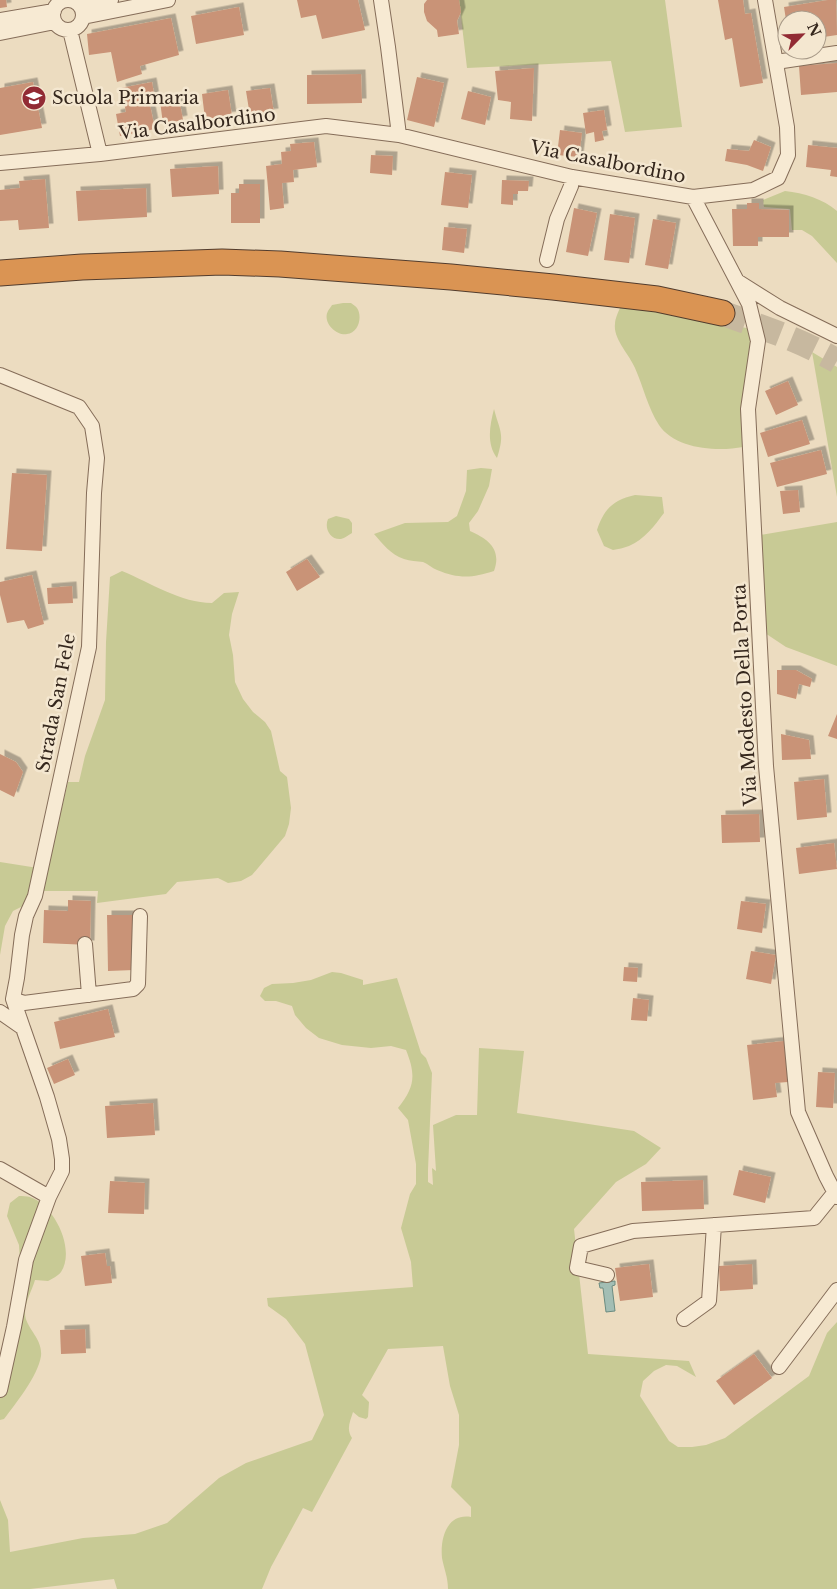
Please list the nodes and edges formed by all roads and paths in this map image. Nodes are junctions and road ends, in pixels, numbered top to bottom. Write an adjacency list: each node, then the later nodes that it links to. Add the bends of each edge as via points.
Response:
1 (111, 0): 5 (street)
2 (168, 0): 5 (street)
3 (381, 0): 12 (street)
4 (765, 0): 11 (street, Via Casalbordino)
5 (81, 11): 6 (street, via 72,1 63,1 56,6); 8 (street, via 80,24)
6 (54, 16): 7 (street); 8 (street, via 61,29); 9 (street)
7 (0, 20)
8 (70, 30): 13 (street)
9 (0, 33)
10 (837, 52): 11 (street)
11 (776, 62): 16 (street, Via Casalbordino, via 787,127 788,155 778,178 753,190)
12 (399, 135): 13 (street, Via Casalbordino, via 326,126); 15 (street, Via Casalbordino)
13 (100, 154): 14 (street, Via Casalbordino)
14 (0, 163)
15 (572, 177): 16 (street, Via Casalbordino); 17 (street)
16 (694, 197): 19 (street, Via Modesto Della Porta)
17 (546, 260)
18 (0, 273): 20 (highway, via 222,262 338,268 657,299)
19 (736, 280): 21 (street, via 780,308); 30 (street, Via Modesto Della Porta, via 749,304 758,341 748,409 752,499 766,766 798,1112)
20 (722, 313)
21 (837, 336)
22 (0, 375): 26 (street, Strada San Fele, via 79,407 92,426 97,458 89,647 35,896 26,916)
23 (140, 916): 25 (street, via 138,984 126,991)
24 (85, 944): 25 (street)
25 (89, 995): 26 (street, via 24,1003)
26 (12, 999): 28 (street)
27 (0, 1012): 28 (street)
28 (23, 1028): 31 (street, via 59,1139 62,1171)
29 (0, 1169): 31 (street)
30 (836, 1194): 32 (street, via 814,1218)
31 (49, 1197): 37 (street, via 26,1260)
32 (714, 1225): 33 (street, via 633,1231 581,1246 577,1268); 35 (street, via 709,1301)
33 (607, 1275)
34 (837, 1290): 36 (street)
35 (684, 1319)
36 (779, 1367)
37 (0, 1390)

